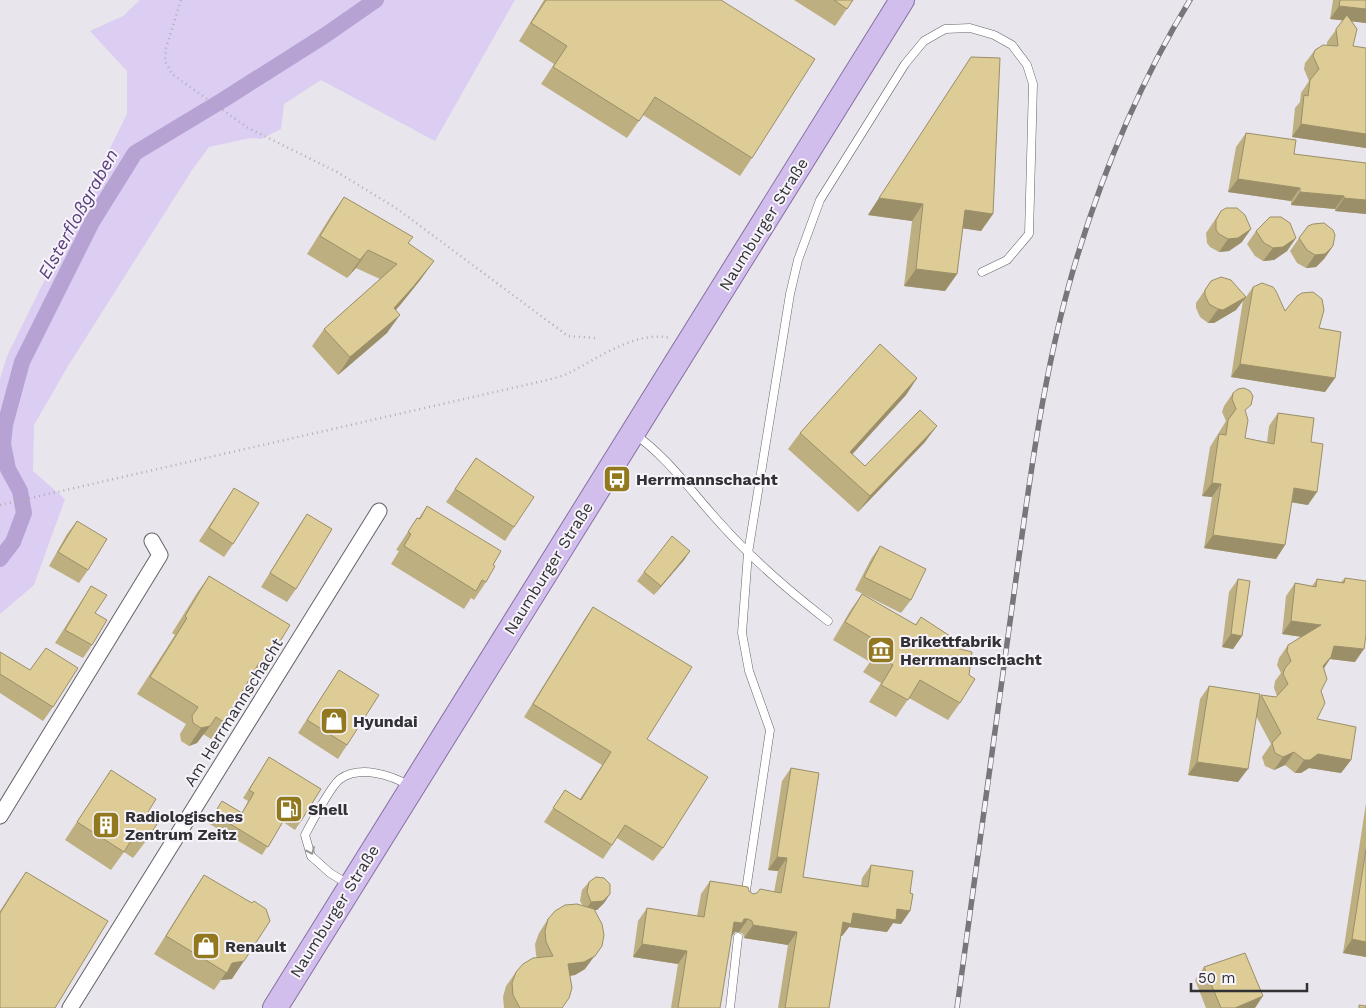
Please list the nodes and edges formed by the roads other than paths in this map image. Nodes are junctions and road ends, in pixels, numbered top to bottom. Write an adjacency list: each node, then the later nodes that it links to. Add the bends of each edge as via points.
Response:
1 (902, 0): 3 (main road, Naumburger Straße)
2 (982, 272): 6 (lane, via 1007,260 1029,234 1033,84 1027,65 1012,45 994,35 970,28 944,29 924,41 904,64 820,200 798,260 790,294)
3 (633, 433): 6 (lane, via 654,450); 8 (main road, Naumburger Straße)
4 (379, 511): 13 (street, Am Herrmannschacht)
5 (152, 541): 9 (street, via 160,555)
6 (748, 553): 7 (lane); 11 (lane, via 742,633 749,671 770,730)
7 (828, 622)
8 (412, 786): 10 (main road, Naumburger Straße); 10 (lane, one-way to 10, via 393,777 360,771 340,779 325,800 305,835 311,856 331,874)
9 (0, 816)
10 (350, 885): 14 (main road, Naumburger Straße)
11 (744, 901)
12 (738, 937): 15 (lane)
13 (70, 1008)
14 (274, 1008)
15 (730, 1008)

